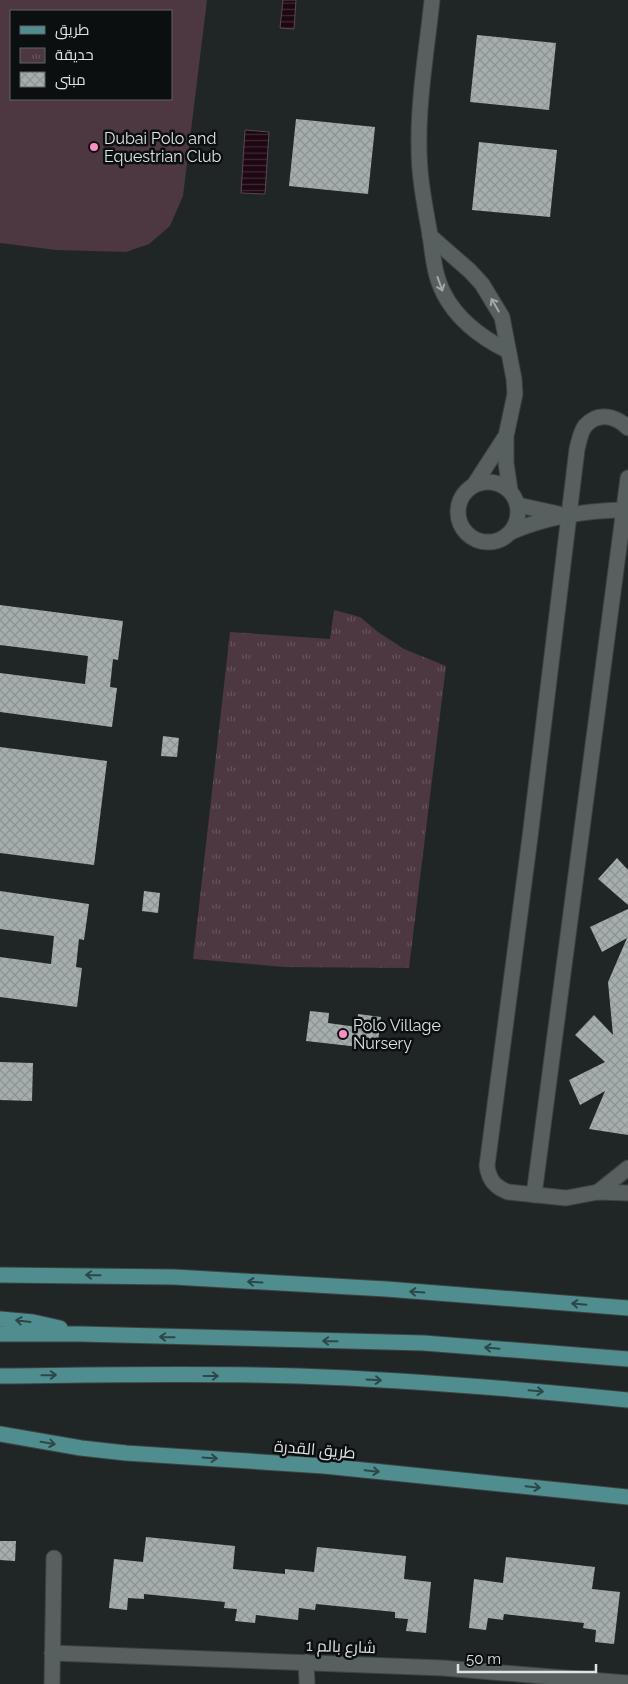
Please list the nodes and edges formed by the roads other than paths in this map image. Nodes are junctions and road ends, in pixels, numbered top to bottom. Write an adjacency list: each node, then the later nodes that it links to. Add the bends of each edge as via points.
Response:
1 (432, 0): 2 (street, via 419,120 424,208)
2 (430, 236): 3 (street, one-way to 2, via 502,317 482,284); 3 (street, one-way to 3, via 437,275 455,310 479,334)
3 (508, 351): 5 (street, via 515,394)
4 (628, 428): 11 (street, via 622,421 602,416 585,426 577,449)
5 (506, 436): 7 (street); 8 (street)
6 (628, 478): 10 (street)
7 (474, 485): 8 (street, via 493,482); 12 (street, via 460,499 458,520 463,529 471,537 485,542 500,540)
8 (510, 490): 9 (street)
9 (518, 505): 11 (street); 12 (street, via 516,524)
10 (626, 510): 11 (street); 16 (street, via 581,825)
11 (568, 515): 12 (street); 16 (street, via 530,837 486,1166 488,1176 500,1189)
12 (511, 532)
13 (628, 1168): 14 (street)
14 (598, 1192): 15 (street); 16 (street, via 566,1198)
15 (628, 1193)
16 (534, 1195)
17 (0, 1275): 18 (main road, one-way to 17, via 184,1278)
18 (628, 1308)
19 (0, 1319): 21 (main road, one-way to 19, via 33,1322)
20 (0, 1334): 21 (main road)
21 (80, 1334): 22 (main road, one-way to 21, via 424,1343)
22 (628, 1359)
23 (0, 1376): 24 (main road, one-way to 24, via 298,1376 426,1382)
24 (628, 1400)
25 (0, 1434): 26 (main road, طريق القدرة, one-way to 26, via 126,1453 324,1466)
26 (628, 1497)
27 (54, 1558): 28 (street)
28 (52, 1653): 29 (street, شارع بالم 1); 30 (street)
29 (306, 1662): 31 (street); 32 (street, شارع بالم 1, via 442,1668)
30 (52, 1684)
31 (307, 1684)
32 (628, 1684)

